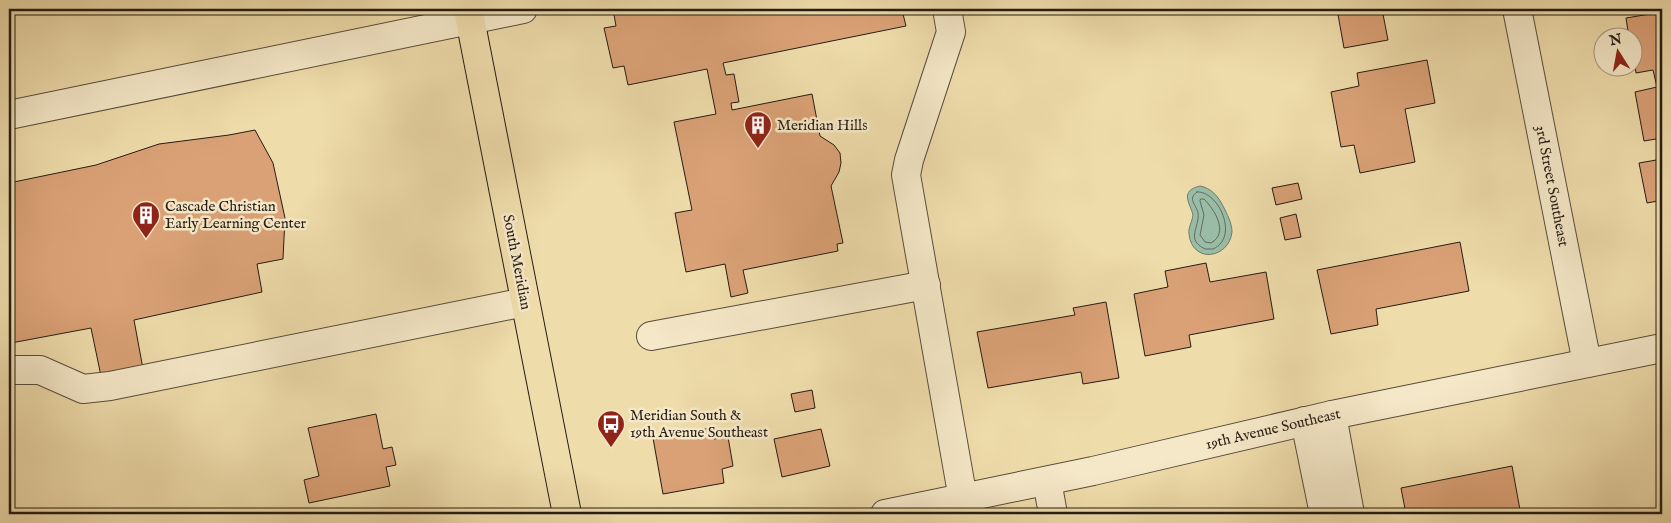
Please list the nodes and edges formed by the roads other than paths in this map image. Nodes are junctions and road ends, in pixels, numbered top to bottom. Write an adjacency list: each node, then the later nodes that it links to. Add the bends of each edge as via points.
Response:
1 (523, 9): 4 (street)
2 (947, 9): 6 (street, via 952,32 906,175)
3 (1517, 9): 10 (street, 3rd Street Southeast)
4 (470, 15): 5 (street); 7 (main road, South Meridian)
5 (9, 114)
6 (926, 285): 8 (street); 15 (street)
7 (525, 302): 11 (street, via 110,386 83,389 40,370); 16 (main road, South Meridian)
8 (651, 336)
9 (1662, 348): 10 (street, 19th Avenue Southeast)
10 (1587, 363): 12 (street, 19th Avenue Southeast)
11 (9, 370)
12 (1332, 416): 13 (street, 19th Avenue Southeast); 20 (street)
13 (1305, 421): 14 (street, 19th Avenue Southeast); 19 (street)
14 (1047, 481): 15 (street, 19th Avenue Southeast); 18 (street)
15 (963, 499): 17 (street, 19th Avenue Southeast)
16 (567, 514)
17 (885, 514)
18 (1053, 514)
19 (1324, 514)
20 (1350, 514)

